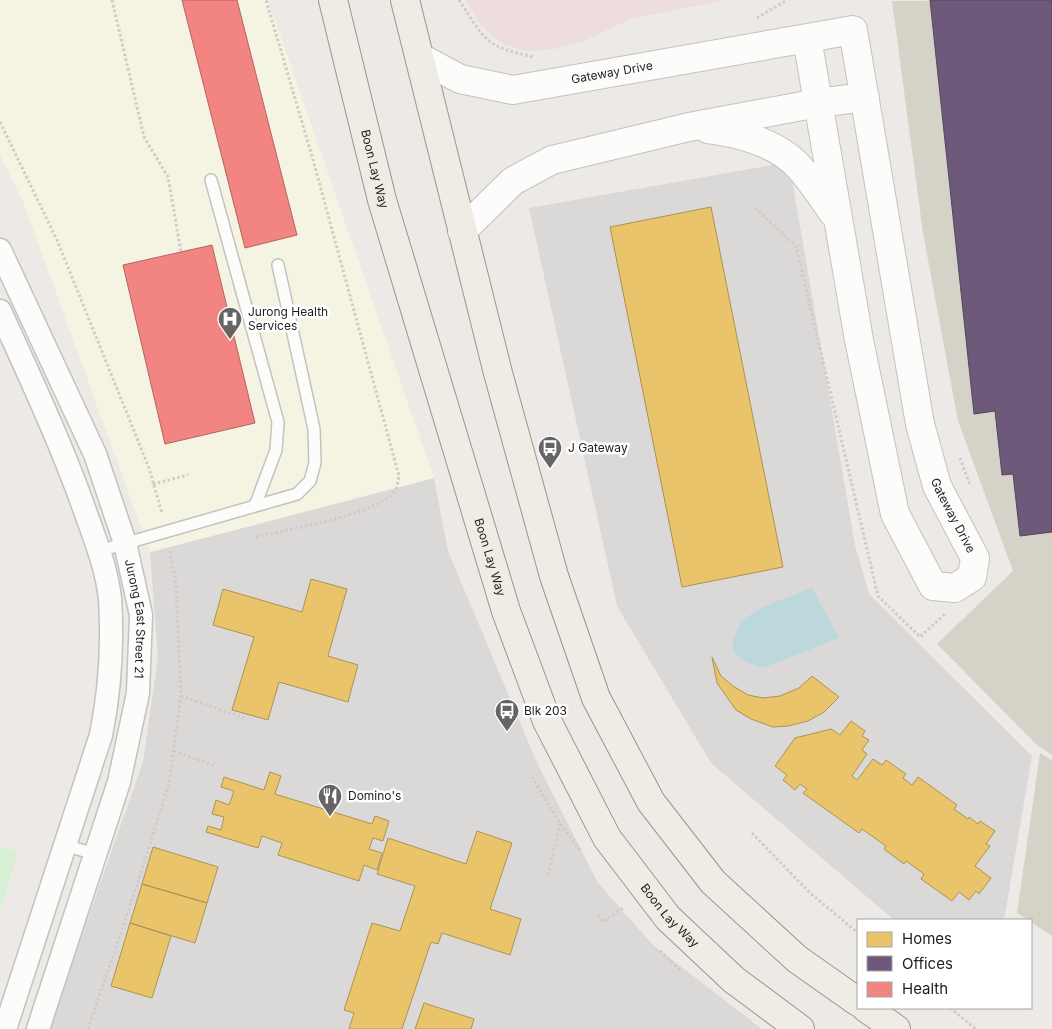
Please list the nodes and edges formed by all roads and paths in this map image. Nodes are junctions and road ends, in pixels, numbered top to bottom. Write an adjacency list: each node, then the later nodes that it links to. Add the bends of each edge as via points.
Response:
1 (112, 0): 17 (path, via 144,136 168,178)
2 (266, 0): 23 (path, via 399,476 393,493 364,509)
3 (333, 0): 44 (main road, Boon Lay Way, via 382,200 506,611 547,721 607,838 668,918 734,980)
4 (405, 0): 8 (main road)
5 (459, 0): 7 (path, via 482,36 498,48)
6 (807, 38): 8 (street, Gateway Drive, via 513,90 460,79); 9 (street, Gateway Drive, via 853,30); 10 (street, Gateway Drive)
7 (513, 52)
8 (421, 58): 15 (main road)
9 (865, 97): 10 (street); 14 (street, Gateway Drive, via 920,424 937,486 975,558 972,577 955,588 933,586 895,514)
10 (818, 103): 11 (street); 14 (street, Gateway Drive)
11 (689, 127): 14 (street, via 734,133 768,145 798,166); 15 (street, via 552,160 514,181)
12 (211, 180): 22 (lane, via 278,422 276,450)
13 (755, 208): 26 (path, via 796,246 878,596)
14 (838, 219)
15 (462, 230): 39 (main road, via 554,576 596,698 651,802 713,882 798,959)
16 (0, 250): 24 (street, Jurong East Street 21, via 95,454)
17 (181, 252)
18 (278, 265): 22 (lane, via 314,430 315,463 310,481 297,494)
19 (3, 325): 25 (street, Jurong East Street 21, via 41,399)
20 (188, 475): 21 (path)
21 (153, 484)
22 (255, 506): 24 (lane)
23 (256, 537)
24 (125, 544): 25 (lane); 34 (street, Jurong East Street 21, via 141,615 138,693 119,782)
25 (99, 552): 33 (street, Jurong East Street 21, via 110,598 110,692 101,735)
26 (920, 637)
27 (181, 696): 28 (path)
28 (244, 718)
29 (174, 751): 30 (path)
30 (215, 766)
31 (560, 823): 35 (path)
32 (752, 833): 38 (path, via 809,892)
33 (64, 845): 34 (lane); 42 (street, Jurong East Street 21)
34 (96, 854): 43 (street, Jurong East Street 21)
35 (548, 875)
36 (623, 908): 37 (path, via 603,922)
37 (598, 916)
38 (857, 932)
39 (857, 1001)
40 (867, 1009): 45 (main road)
41 (951, 1009): 46 (path)
42 (5, 1029)
43 (38, 1029)
44 (800, 1029)
45 (896, 1029)
46 (976, 1029)

